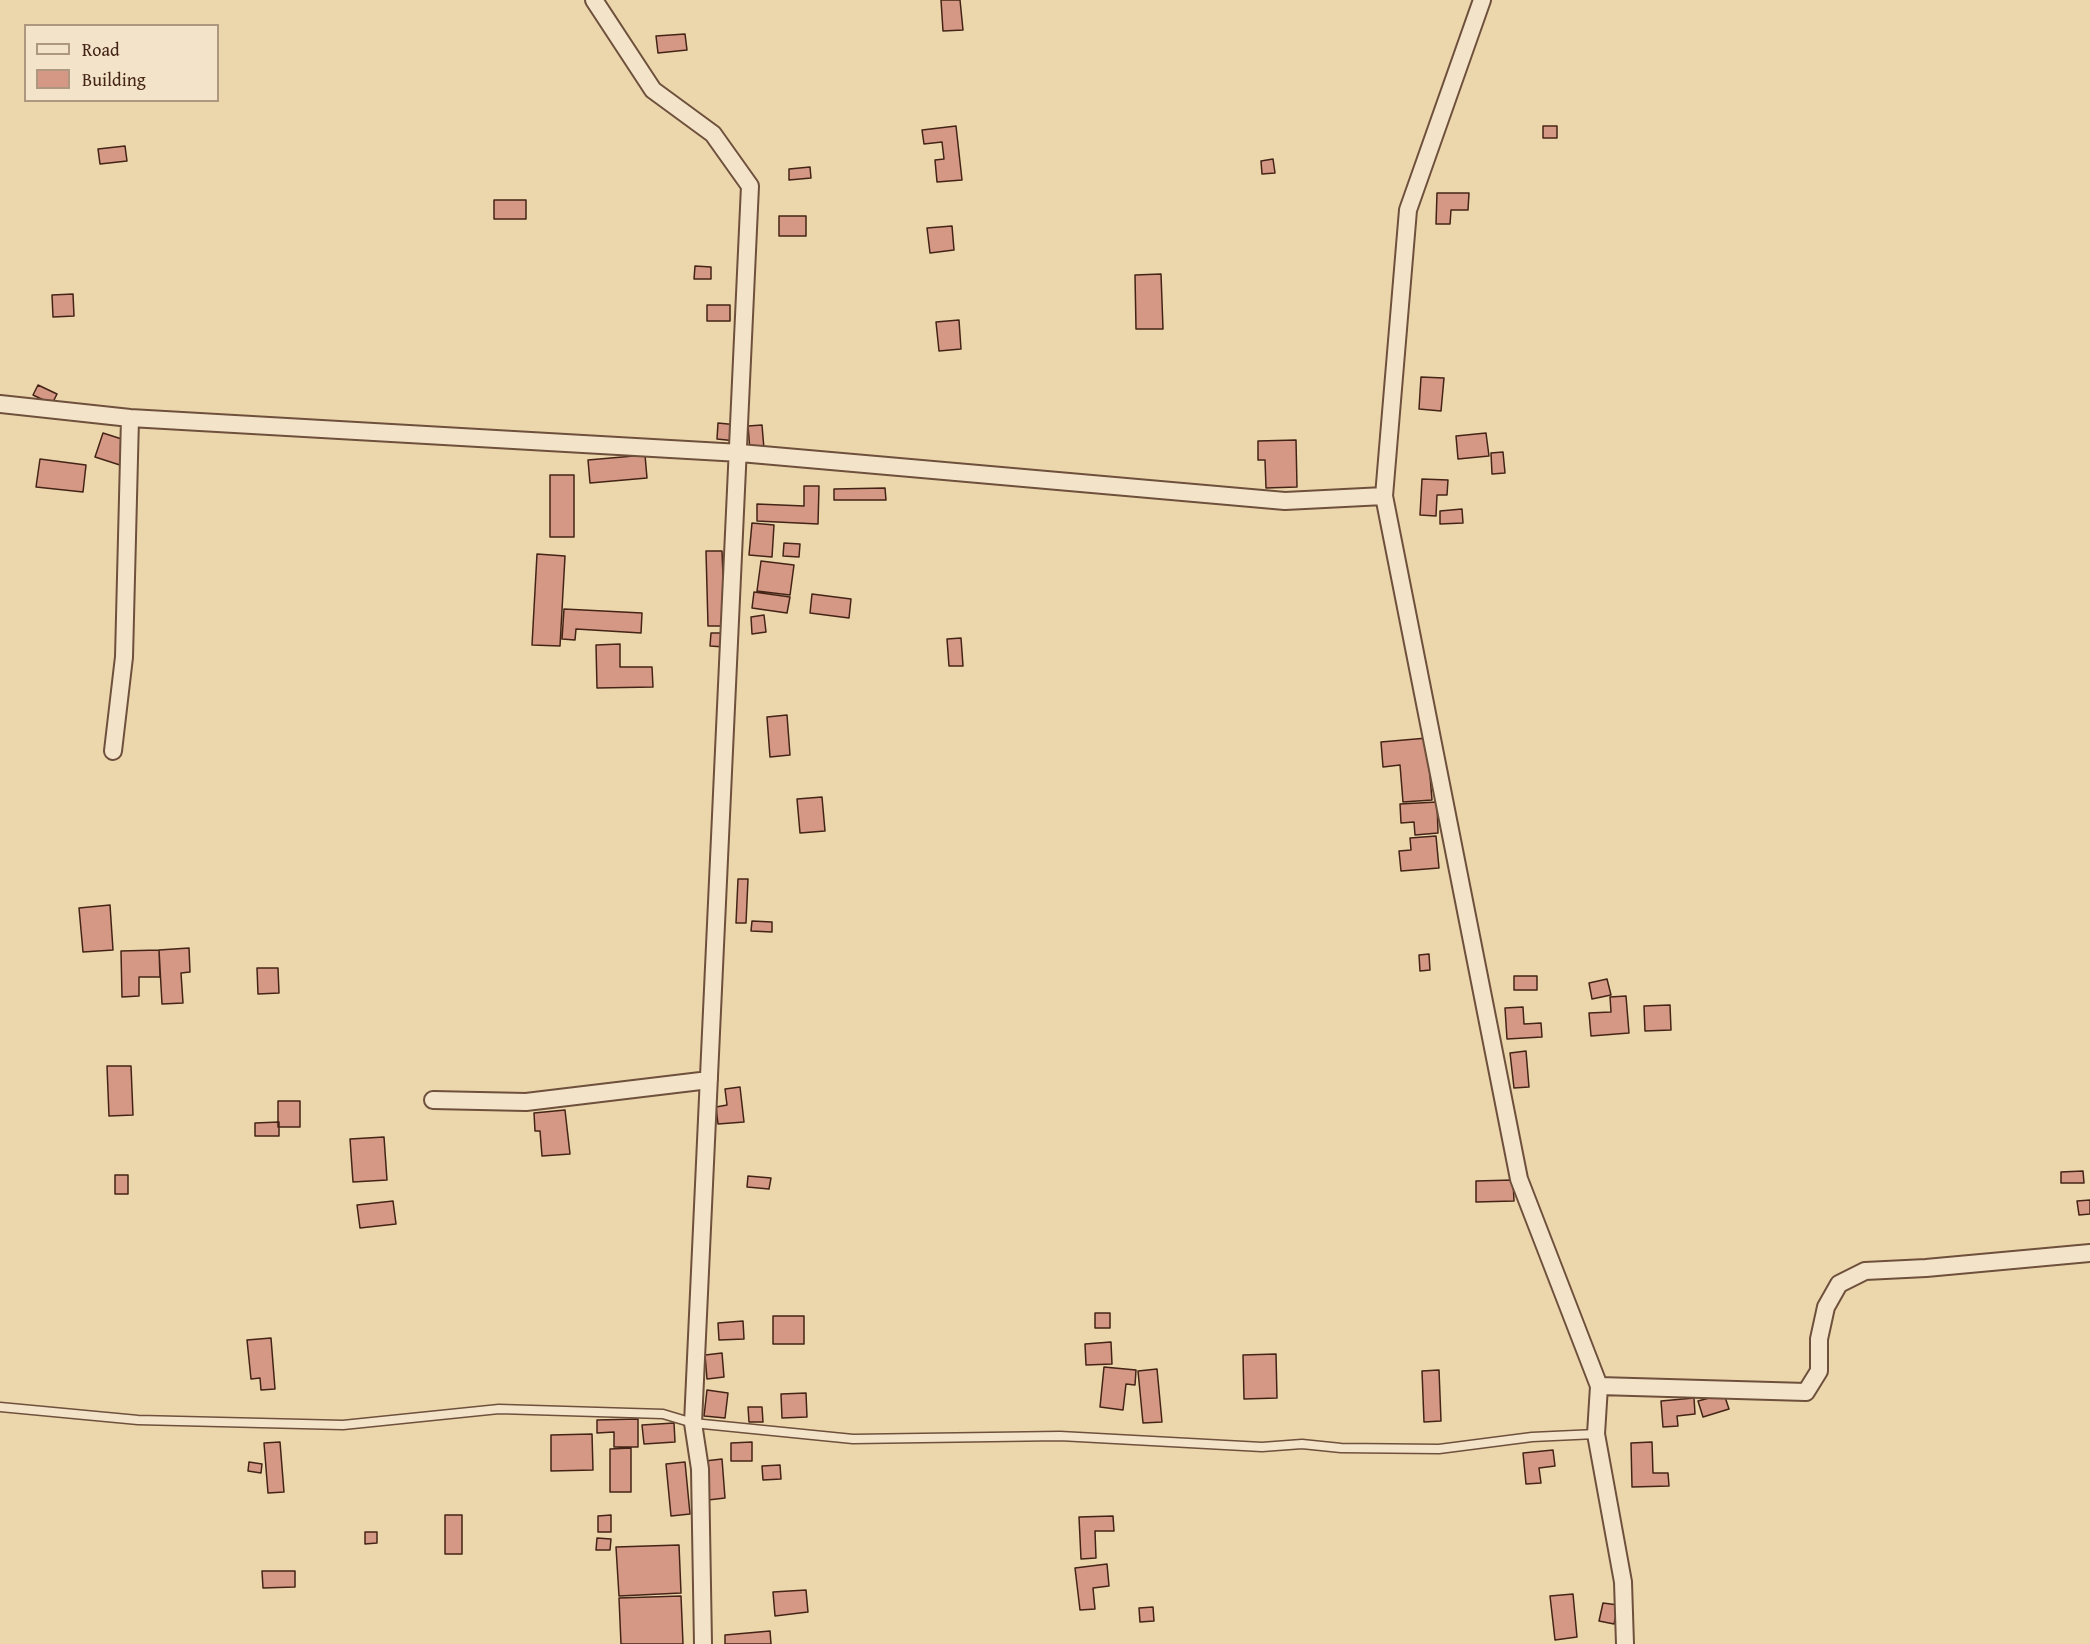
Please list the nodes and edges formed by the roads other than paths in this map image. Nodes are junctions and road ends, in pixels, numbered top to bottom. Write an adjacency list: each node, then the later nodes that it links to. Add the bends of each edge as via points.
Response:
1 (594, 0): 5 (street, via 653,90 713,134 750,186)
2 (1482, 0): 6 (street, via 1408,210)
3 (0, 404): 4 (street)
4 (130, 418): 5 (street); 7 (street, via 124,657)
5 (740, 453): 6 (street, via 1285,501); 8 (street)
6 (1384, 496): 11 (street, via 1519,1179)
7 (113, 751)
8 (709, 1080): 9 (street, via 526,1102); 13 (street)
9 (433, 1100)
10 (2090, 1253): 11 (street, via 1865,1271 1839,1284 1826,1307 1819,1339 1820,1371 1806,1392)
11 (1599, 1386): 14 (street)
12 (0, 1407): 13 (lane, via 138,1420 343,1425 499,1409 663,1414)
13 (693, 1423): 14 (lane, via 853,1439 1060,1436 1225,1446 1302,1444 1385,1449 1439,1449 1532,1437); 15 (street, via 700,1469)
14 (1596, 1434): 16 (street, via 1623,1582)
15 (703, 1644)
16 (1625, 1644)

